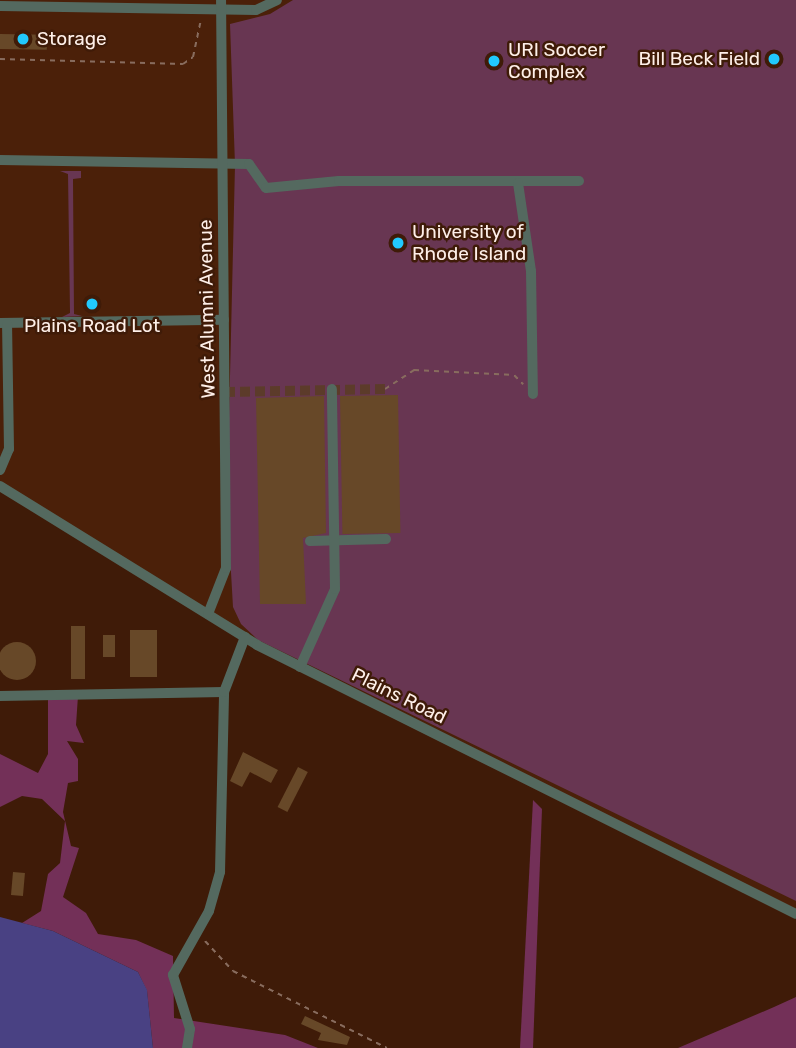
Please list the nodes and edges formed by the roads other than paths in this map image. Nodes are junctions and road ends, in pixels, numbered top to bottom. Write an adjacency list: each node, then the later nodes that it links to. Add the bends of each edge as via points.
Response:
1 (277, 0): 2 (street, via 256,10)
2 (221, 5): 3 (street, via 203,10); 5 (street, West Alumni Avenue)
3 (0, 6)
4 (0, 160): 5 (street)
5 (223, 163): 7 (street, via 255,164 266,188 339,181); 8 (street, West Alumni Avenue)
6 (579, 181): 7 (street)
7 (517, 183): 11 (street, via 531,271)
8 (224, 320): 9 (street); 17 (street, West Alumni Avenue, via 226,568)
9 (4, 323): 12 (street, via 9,449)
10 (332, 389): 16 (street)
11 (533, 394)
12 (0, 470)
13 (0, 485): 17 (street, Plains Road)
14 (386, 539): 16 (street)
15 (310, 541): 16 (street)
16 (334, 541): 19 (street, via 332,598)
17 (208, 614): 18 (street, Plains Road)
18 (245, 637): 19 (street, Plains Road); 20 (street)
19 (300, 667): 22 (street, Plains Road)
20 (224, 692): 21 (street); 23 (street, via 220,872 200,930 173,975 190,1029)
21 (0, 696)
22 (796, 914)
23 (187, 1048)

